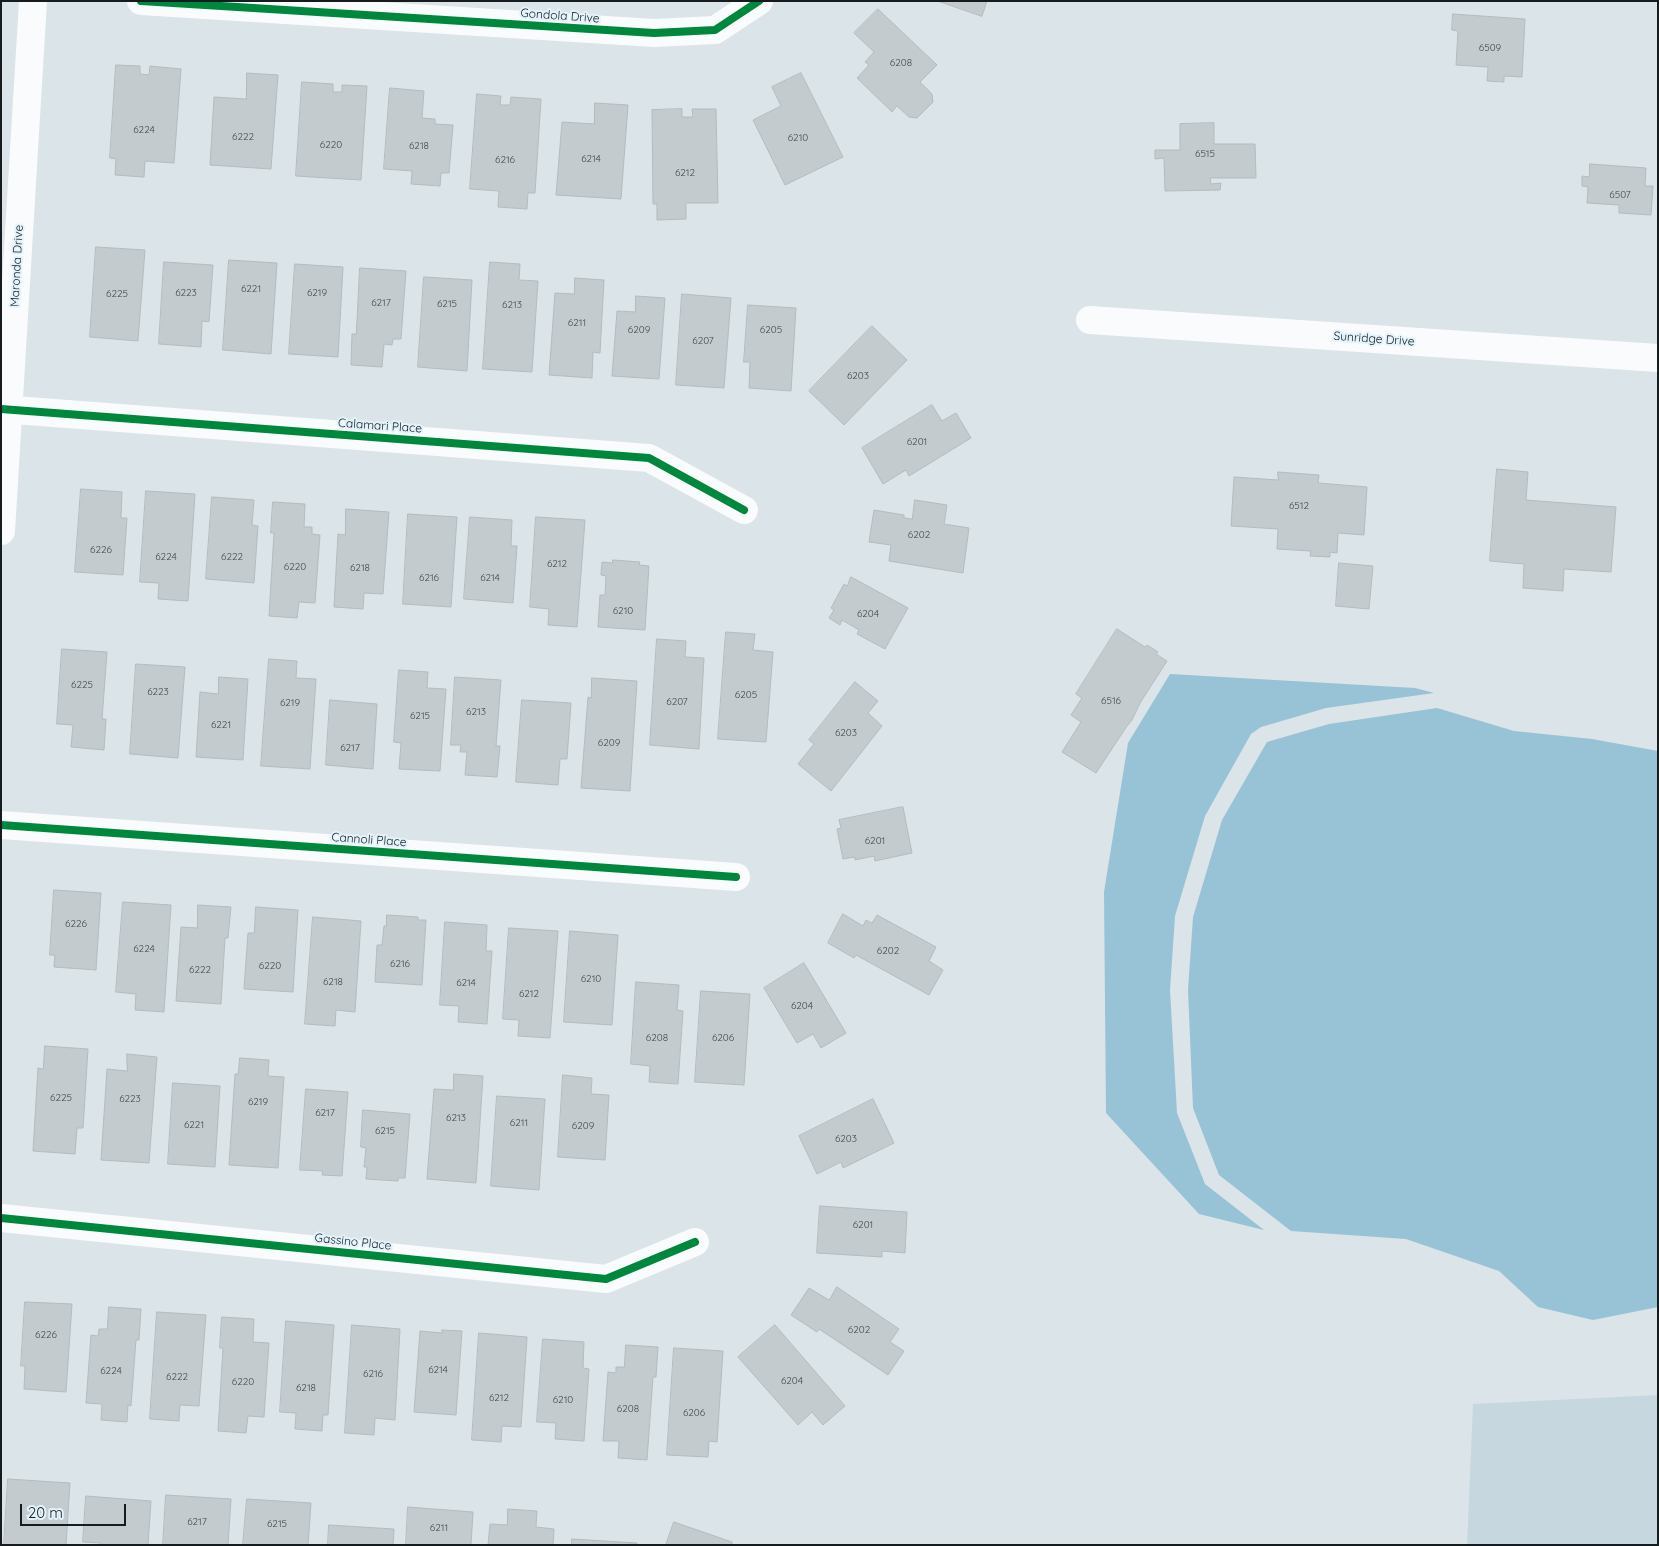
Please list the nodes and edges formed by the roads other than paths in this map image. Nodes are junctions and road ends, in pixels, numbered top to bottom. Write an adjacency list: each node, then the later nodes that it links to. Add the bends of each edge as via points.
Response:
1 (33, 1): 6 (street, Maronda Drive)
2 (141, 1): 3 (street, Gondola Drive, via 654,33 715,30)
3 (759, 1)
4 (1090, 320): 5 (street, Sunridge Drive)
5 (1658, 358)
6 (5, 409): 7 (street, Calamari Place, via 649,458); 8 (street, Maronda Drive)
7 (744, 510)
8 (1, 531)
9 (1, 825): 10 (street, Cannoli Place)
10 (736, 877)
11 (1, 1218): 12 (street, Gassino Place, via 606,1279)
12 (695, 1242)

